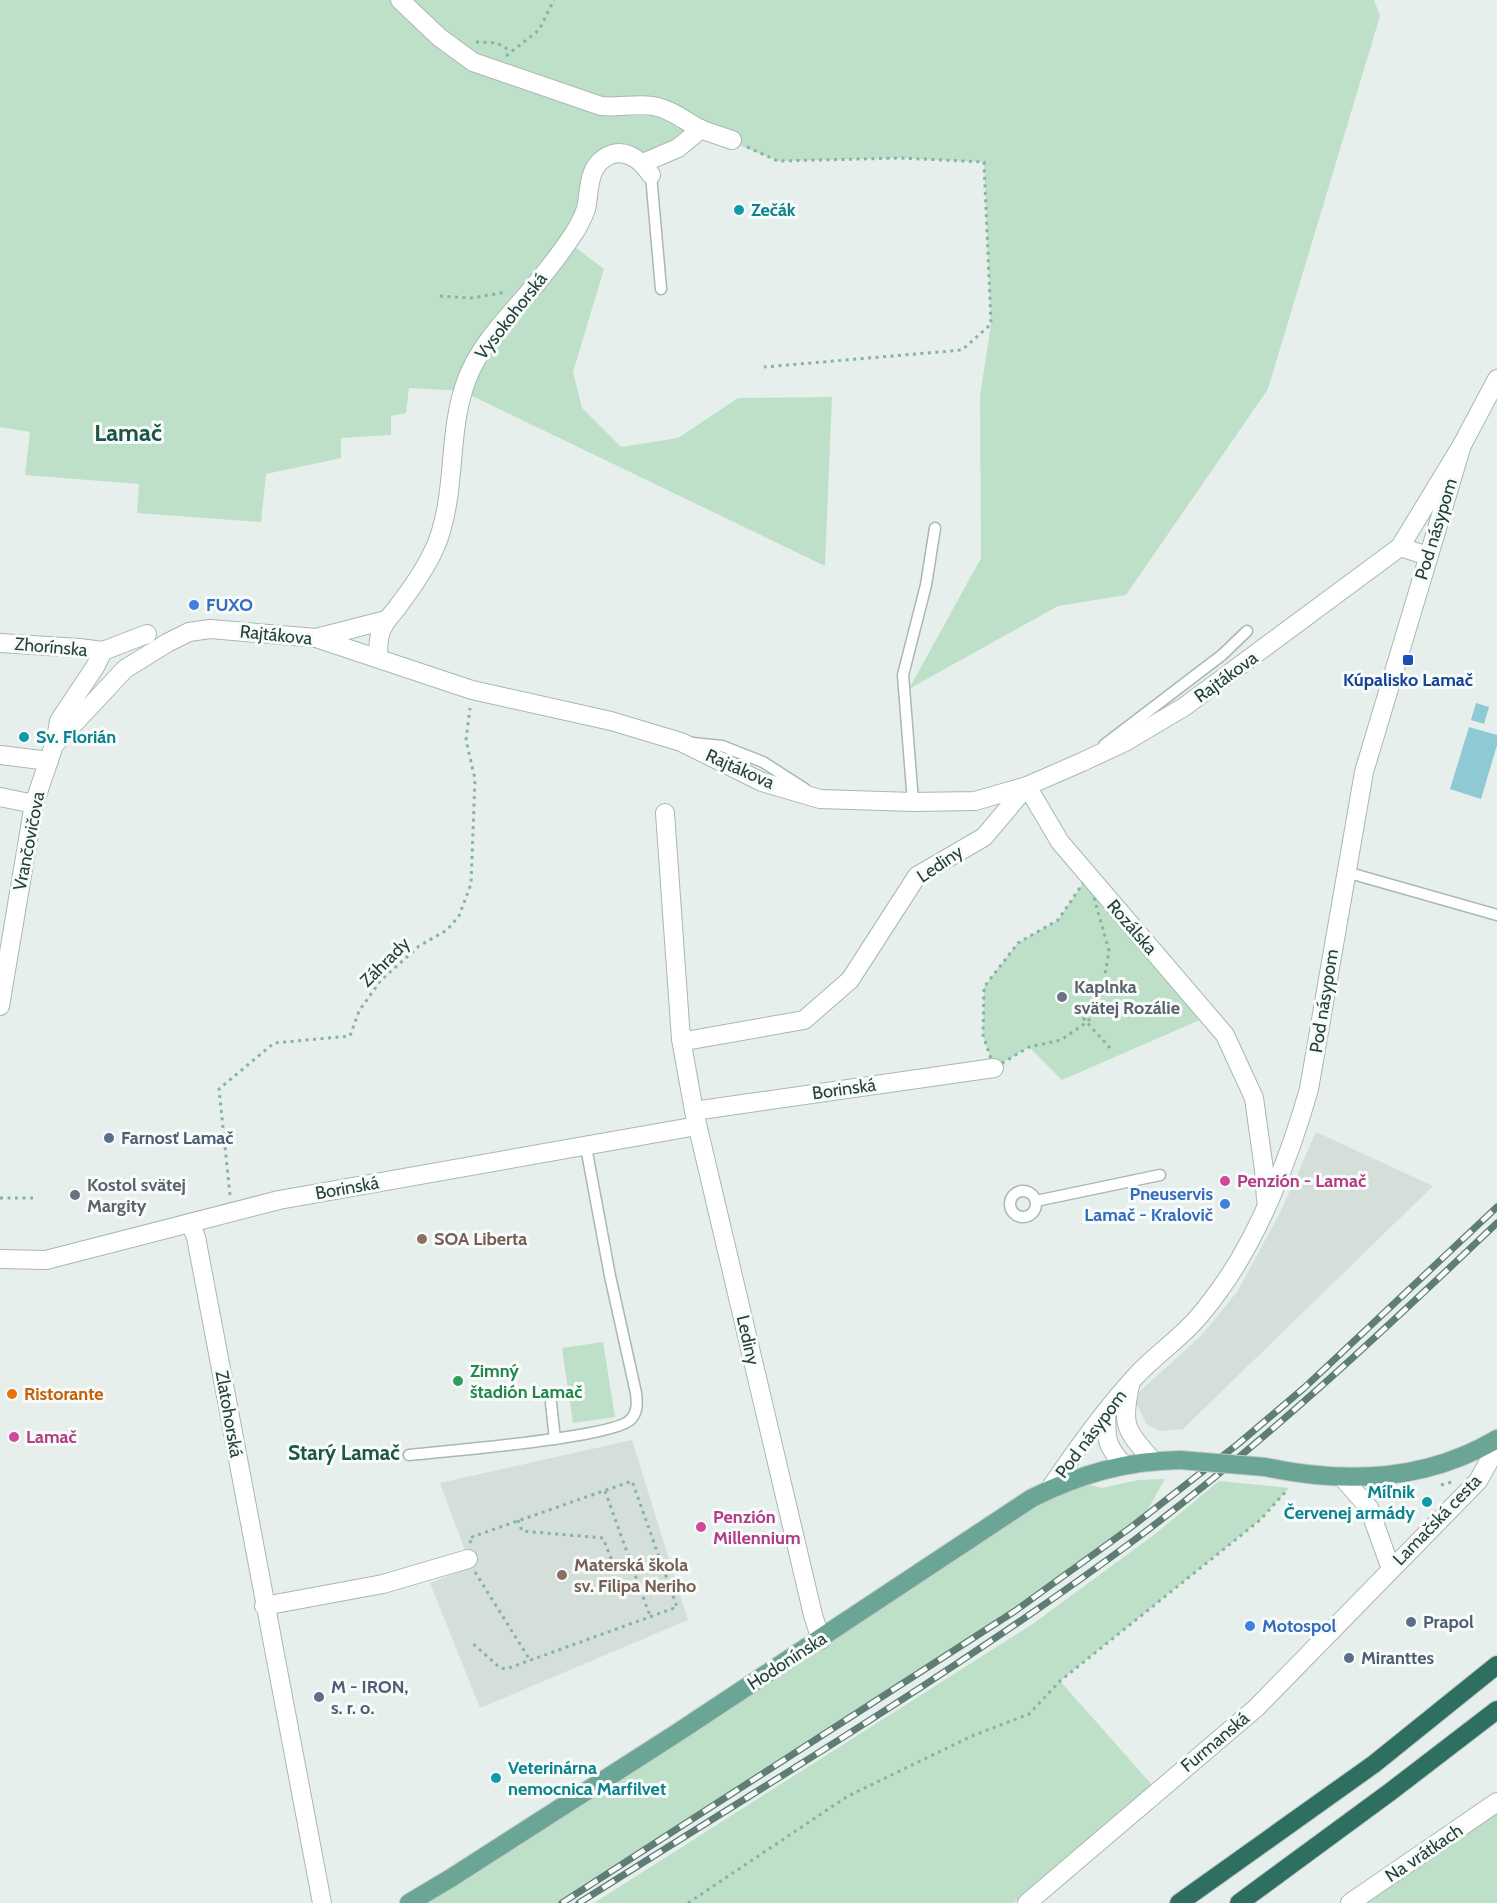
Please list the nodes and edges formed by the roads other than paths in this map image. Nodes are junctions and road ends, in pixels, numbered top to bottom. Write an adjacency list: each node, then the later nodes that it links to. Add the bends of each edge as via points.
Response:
1 (404, 4): 2 (street, via 473,62 601,106 657,106)
2 (701, 129): 3 (street); 4 (street)
3 (732, 140)
4 (647, 169): 5 (lane); 11 (street, Vysokohorská, via 634,156 624,153 601,160 591,176 589,196 575,232 481,350 468,376 456,418 441,531 433,553)
5 (661, 289)
6 (1497, 379): 7 (street)
7 (1462, 445): 9 (street); 10 (street, Pod násypom)
8 (935, 528): 23 (lane, via 926,585 903,675)
9 (1400, 548): 10 (street); 20 (street, Rajtákova, via 1184,707)
10 (1428, 556): 26 (street, Pod násypom, via 1364,772)
11 (386, 620): 14 (street); 17 (street, Vysokohorská, via 380,633)
12 (1247, 632): 20 (lane)
13 (147, 634): 16 (street)
14 (316, 638): 17 (street, Rajtákova); 18 (street, Rajtákova, via 210,629 189,632 125,669)
15 (0, 643): 16 (street, Zhorínska)
16 (103, 651): 18 (street, Vrančovičova, via 59,721)
17 (378, 658): 23 (street, Rajtákova, via 472,690 611,721 681,742 762,782 820,799)
18 (52, 753): 19 (street); 24 (street, Vrančovičova)
19 (0, 755)
20 (1082, 762): 21 (street, Rajtákova)
21 (1027, 786): 23 (street, Rajtákova, via 975,801); 29 (street, Lediny, via 984,837 917,876 850,980 804,1020); 35 (street, Rozálska, via 1060,842 1225,1035 1254,1098)
22 (0, 797): 24 (street)
23 (913, 802)
24 (34, 804): 28 (street, Vrančovičova)
25 (665, 813): 29 (street, Lediny)
26 (1346, 872): 27 (lane); 35 (street, Pod násypom, via 1309,1089)
27 (1497, 915)
28 (0, 1006)
29 (681, 1039): 31 (street, Lediny)
30 (994, 1068): 31 (street, Borinská)
31 (696, 1118): 32 (street, Borinská); 53 (street, Lediny)
32 (586, 1147): 36 (street, Borinská, via 279,1200); 42 (lane, via 637,1407 631,1420 618,1427)
33 (1160, 1175): 34 (lane)
34 (1036, 1201)
35 (1266, 1206): 38 (street, Pod násypom, via 1218,1291 1192,1324)
36 (190, 1223): 37 (street, Borinská, via 46,1260); 52 (street, Zlatohorská, via 196,1237)
37 (0, 1258)
38 (1130, 1383): 40 (street, Pod násypom); 41 (street, via 1124,1412)
39 (552, 1403): 42 (lane)
40 (1106, 1411): 47 (street, via 1107,1443); 49 (street, Pod násypom)
41 (1130, 1434): 46 (street); 47 (street)
42 (555, 1439): 44 (lane)
43 (1497, 1439): 48 (main road, Lamačská cesta, via 1457,1459 1418,1472); 51 (street, Lamačská cesta, via 1478,1481)
44 (410, 1455)
45 (1180, 1460): 46 (main road, Hodonínska); 48 (main road, Lamačská cesta, bridge)
46 (1153, 1461): 47 (main road, Hodonínska)
47 (1124, 1464): 49 (main road, Hodonínska)
48 (1342, 1477): 51 (street, Lamačská cesta, via 1370,1508)
49 (1049, 1490): 53 (main road, Hodonínska, via 1018,1506)
50 (470, 1556): 52 (street, via 383,1584)
51 (1391, 1569): 59 (street, Furmanská, via 1256,1708)
52 (264, 1606): 57 (street, Zlatohorská)
53 (821, 1640): 58 (main road, Hodonínska)
54 (1497, 1665): 60 (highway, via 1374,1764)
55 (1497, 1710): 61 (highway)
56 (1497, 1802): 62 (street, Na vrátkach)
57 (322, 1903)
58 (409, 1903)
59 (1027, 1903)
60 (1179, 1903)
61 (1239, 1903)
62 (1350, 1903)

